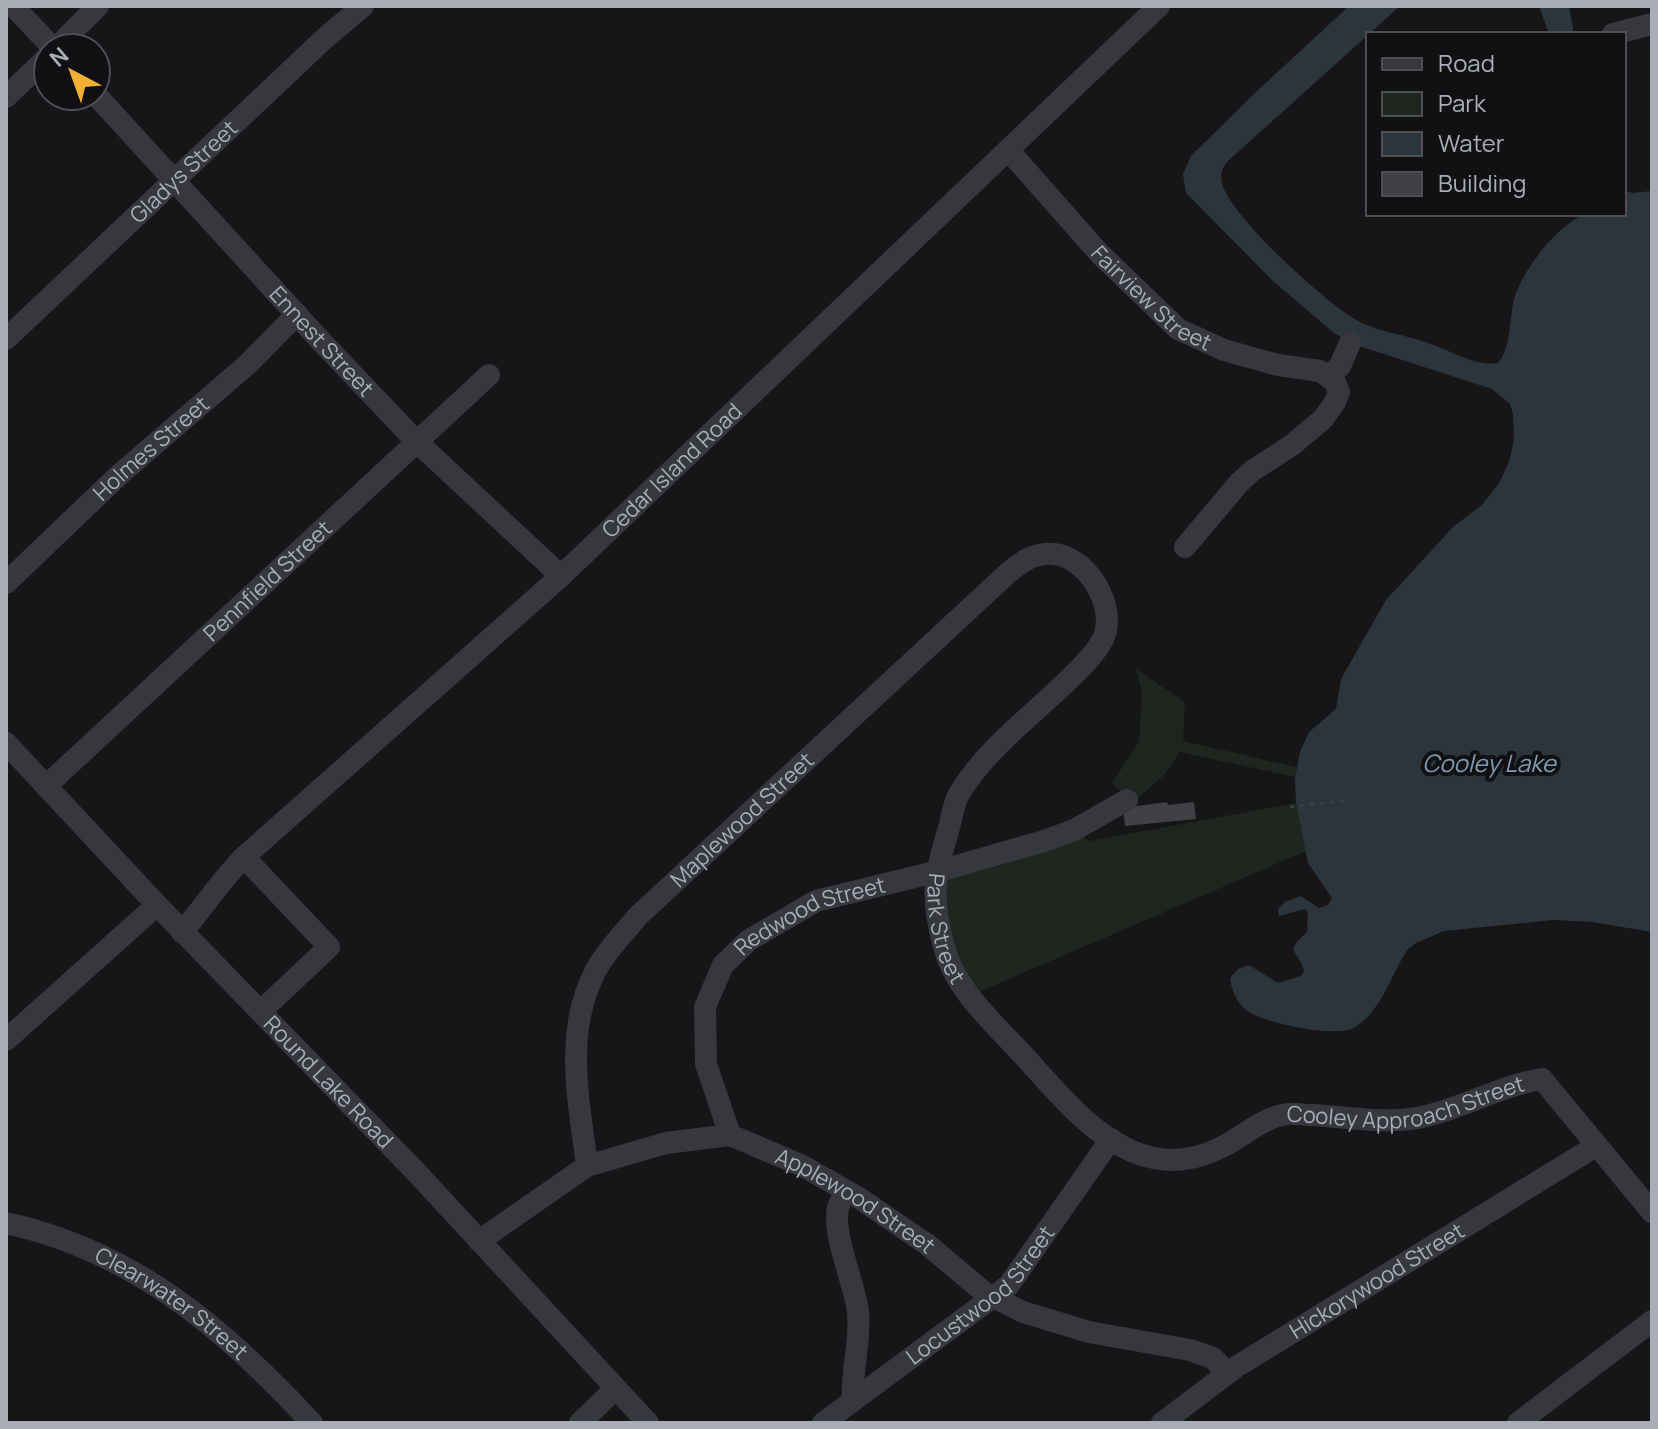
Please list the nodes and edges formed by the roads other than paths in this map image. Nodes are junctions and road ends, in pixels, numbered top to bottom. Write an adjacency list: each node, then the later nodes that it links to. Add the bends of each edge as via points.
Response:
1 (13, 6): 6 (street)
2 (98, 6): 7 (street)
3 (363, 6): 13 (street, Gladys Street)
4 (1159, 6): 12 (street, Cedar Island Road)
5 (1652, 24): 8 (street)
6 (38, 32)
7 (71, 32)
8 (1621, 32)
9 (32, 72): 10 (street)
10 (6, 97)
11 (112, 112): 13 (street, Ennest Street)
12 (1009, 151): 18 (street, Fairview Street, via 1099,253 1178,329 1224,350 1320,371); 22 (street, Cedar Island Road)
13 (175, 180): 14 (street, Ennest Street); 15 (street, Gladys Street)
14 (297, 314): 19 (street, Ennest Street); 23 (street, Holmes Street)
15 (6, 339)
16 (1350, 343): 18 (street)
17 (489, 375): 19 (street, Pennfield Street)
18 (1332, 379): 20 (street, via 1339,392 1323,419 1239,483)
19 (416, 441): 22 (street, Ennest Street); 25 (street, Pennfield Street)
20 (1185, 547)
21 (1049, 553): 28 (street, Park Street, via 1077,563 1095,585 1106,618 1103,639 1073,675 987,755 957,797); 36 (street, Maplewood Street, via 1025,560 996,583 638,916 596,968 578,1016 576,1074)
22 (561, 576): 27 (street, Cedar Island Road)
23 (6, 583)
24 (9, 751): 25 (street, Round Lake Road)
25 (46, 786): 29 (street, Round Lake Road)
26 (1127, 800): 28 (street, Redwood Street, via 1074,830)
27 (244, 857): 30 (street, Cedar Island Road); 31 (street, via 329,947)
28 (939, 871): 33 (street, Redwood Street, via 816,901 749,940 723,965 705,1007 706,1064); 34 (street, Park Street, via 944,948 966,992 1083,1120)
29 (157, 905): 30 (street, Round Lake Road); 32 (street)
30 (182, 932): 31 (street, Round Lake Road)
31 (261, 1011): 40 (street, Round Lake Road)
32 (6, 1040)
33 (730, 1135): 36 (street, via 666,1143); 37 (street, Applewood Street)
34 (1111, 1139): 35 (street, Cooley Approach Street, via 1154,1159 1184,1160 1221,1148 1287,1114 1409,1119 1542,1079); 41 (street, Locustwood Street, via 1009,1285)
35 (1596, 1146): 38 (street, Cooley Approach Street); 43 (street, Hickorywood Street)
36 (587, 1166): 40 (street)
37 (846, 1191): 41 (street, Applewood Street, via 928,1245); 45 (street, via 838,1208 858,1312)
38 (1652, 1212)
39 (6, 1223): 46 (street, Clearwater Street, via 38,1230 134,1272 178,1299 220,1332)
40 (479, 1241): 44 (street, Round Lake Road)
41 (992, 1296): 43 (street, Applewood Street, via 1023,1312 1089,1332 1190,1350 1213,1358); 45 (street, Locustwood Street)
42 (1652, 1321): 51 (street)
43 (1227, 1373): 50 (street, Hickorywood Street)
44 (615, 1389): 47 (street); 48 (street, Round Lake Road)
45 (853, 1400): 49 (street, Locustwood Street)
46 (312, 1423)
47 (580, 1423)
48 (648, 1423)
49 (823, 1423)
50 (1162, 1423)
51 (1518, 1423)

